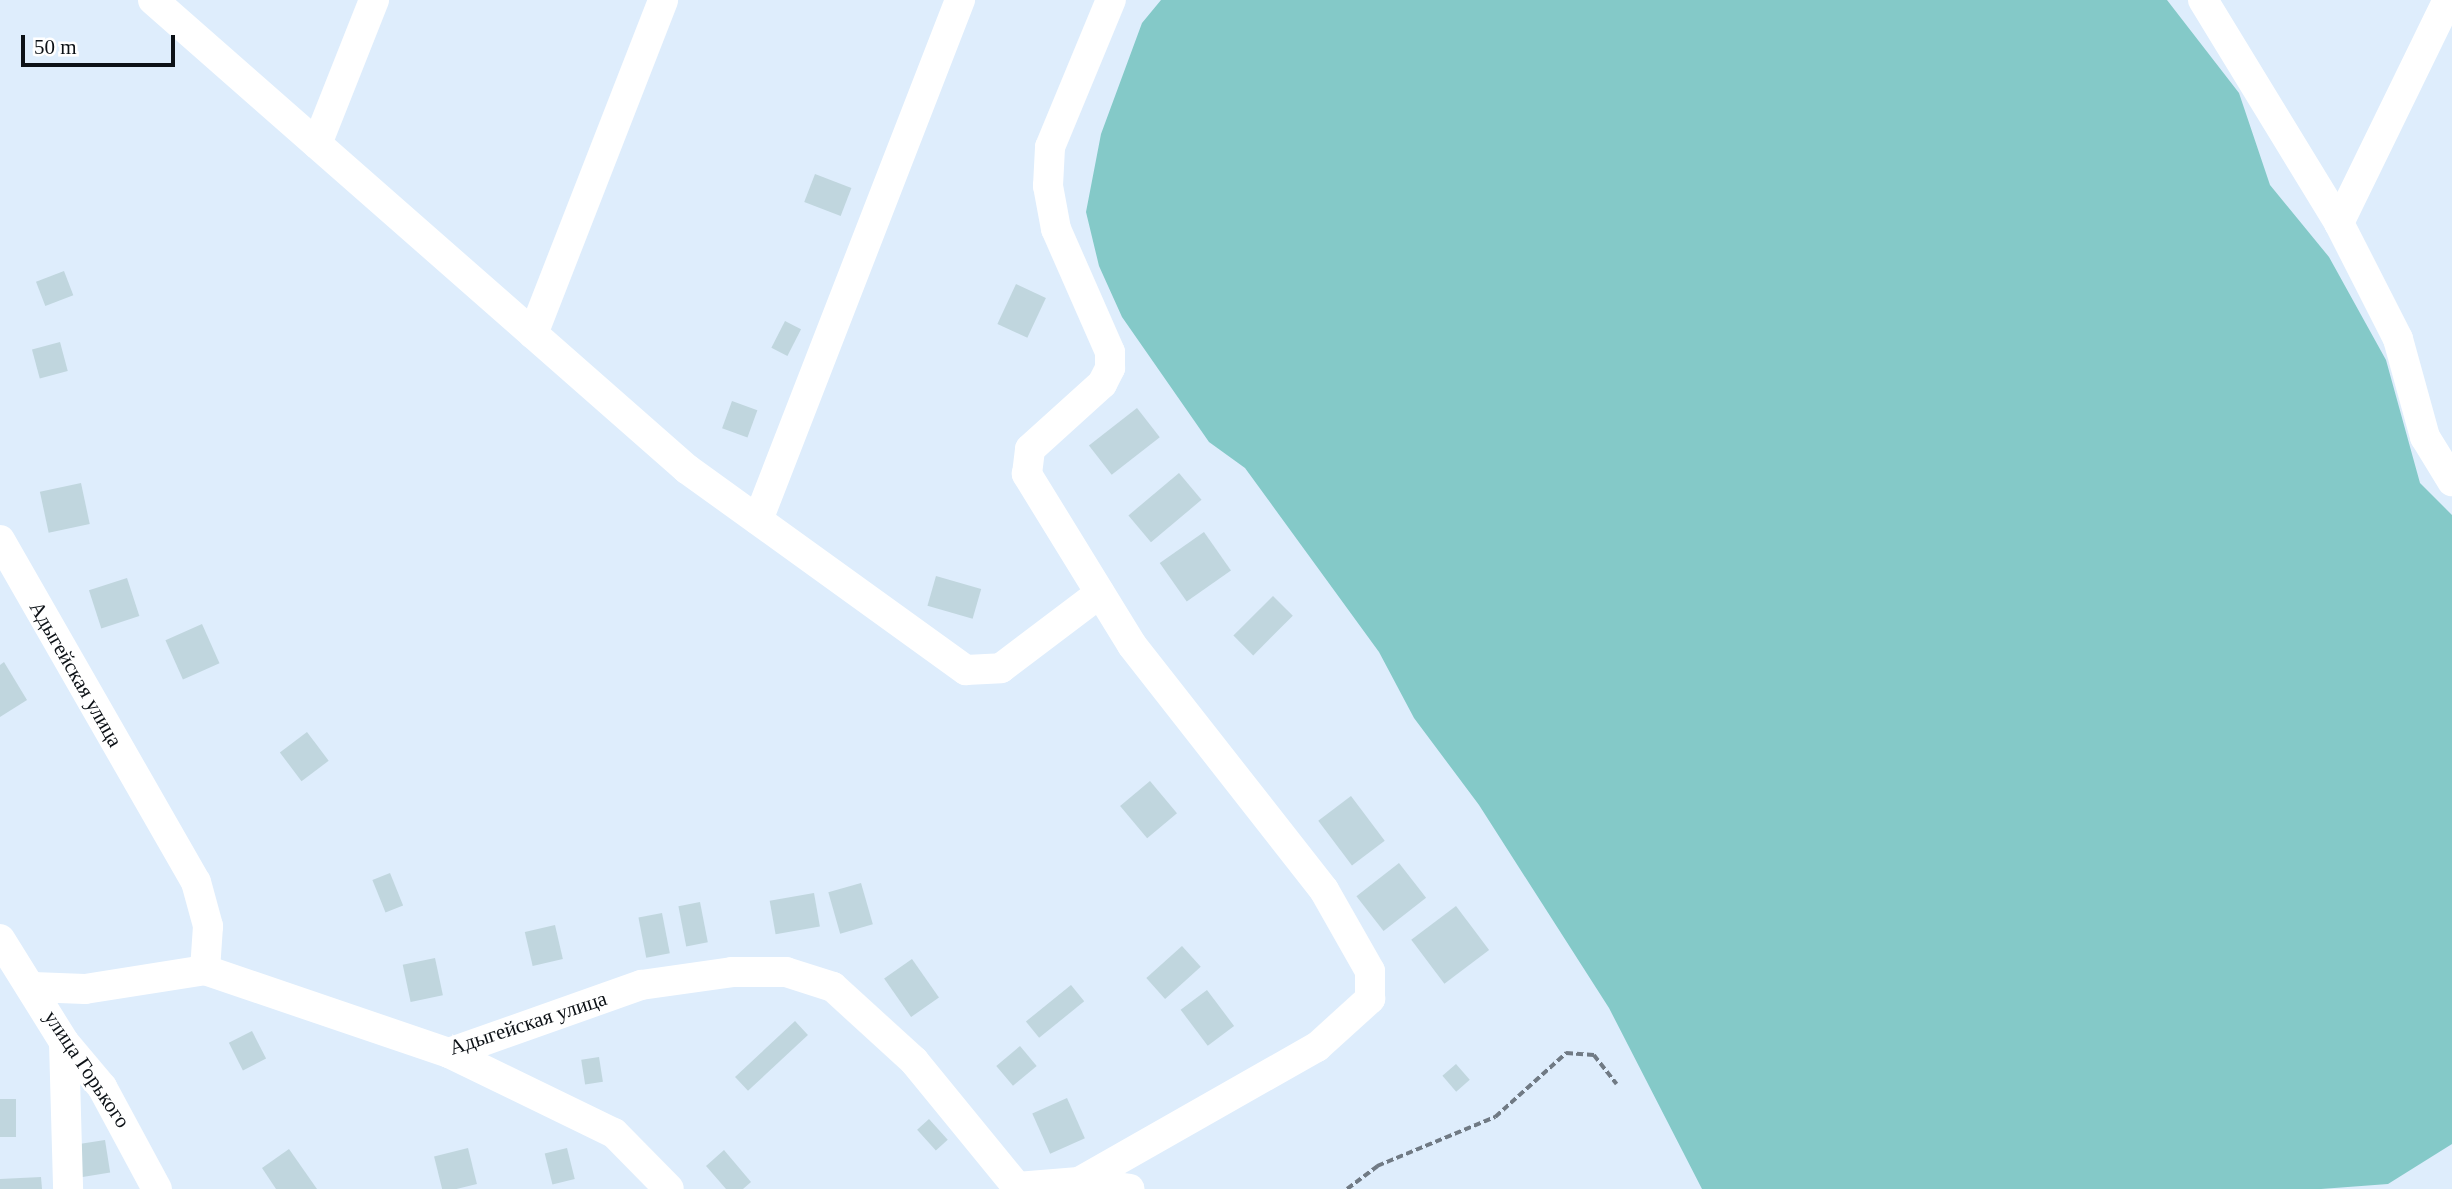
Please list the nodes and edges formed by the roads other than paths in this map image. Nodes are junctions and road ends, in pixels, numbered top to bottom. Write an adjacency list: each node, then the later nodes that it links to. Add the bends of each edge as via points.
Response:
1 (153, 0): 8 (street)
2 (374, 0): 8 (street)
3 (663, 0): 10 (street)
4 (960, 0): 12 (street)
5 (1111, 0): 14 (street, via 1051,147 1048,186 1056,229 1110,352 1110,368 1102,384 1030,449 1024,464 1032,488)
6 (2203, 0): 9 (street)
7 (2448, 0): 9 (street)
8 (317, 144): 10 (street)
9 (2339, 223): 11 (street, via 2398,339 2425,437)
10 (533, 334): 12 (street, via 687,469)
11 (2452, 481)
12 (758, 520): 14 (street, via 966,670 1001,668)
13 (0, 540): 16 (street, Адыгейская улица, via 196,882 208,926)
14 (1100, 593): 20 (street, via 1132,645 1324,890 1370,971 1370,999 1317,1047)
15 (0, 939): 17 (street, улица Горького)
16 (205, 970): 17 (street, via 85,989); 19 (street, Адыгейская улица)
17 (33, 987): 18 (street, улица Горького)
18 (64, 1042): 21 (street); 22 (street, улица Горького, via 102,1087)
19 (449, 1054): 20 (street, Адыгейская улица, via 641,985 732,972 786,972 833,987 914,1061 1017,1187); 23 (street, via 614,1133)
20 (1079, 1182): 24 (street, Адыгейская улица)
21 (68, 1189)
22 (157, 1189)
23 (669, 1189)
24 (1130, 1189)

